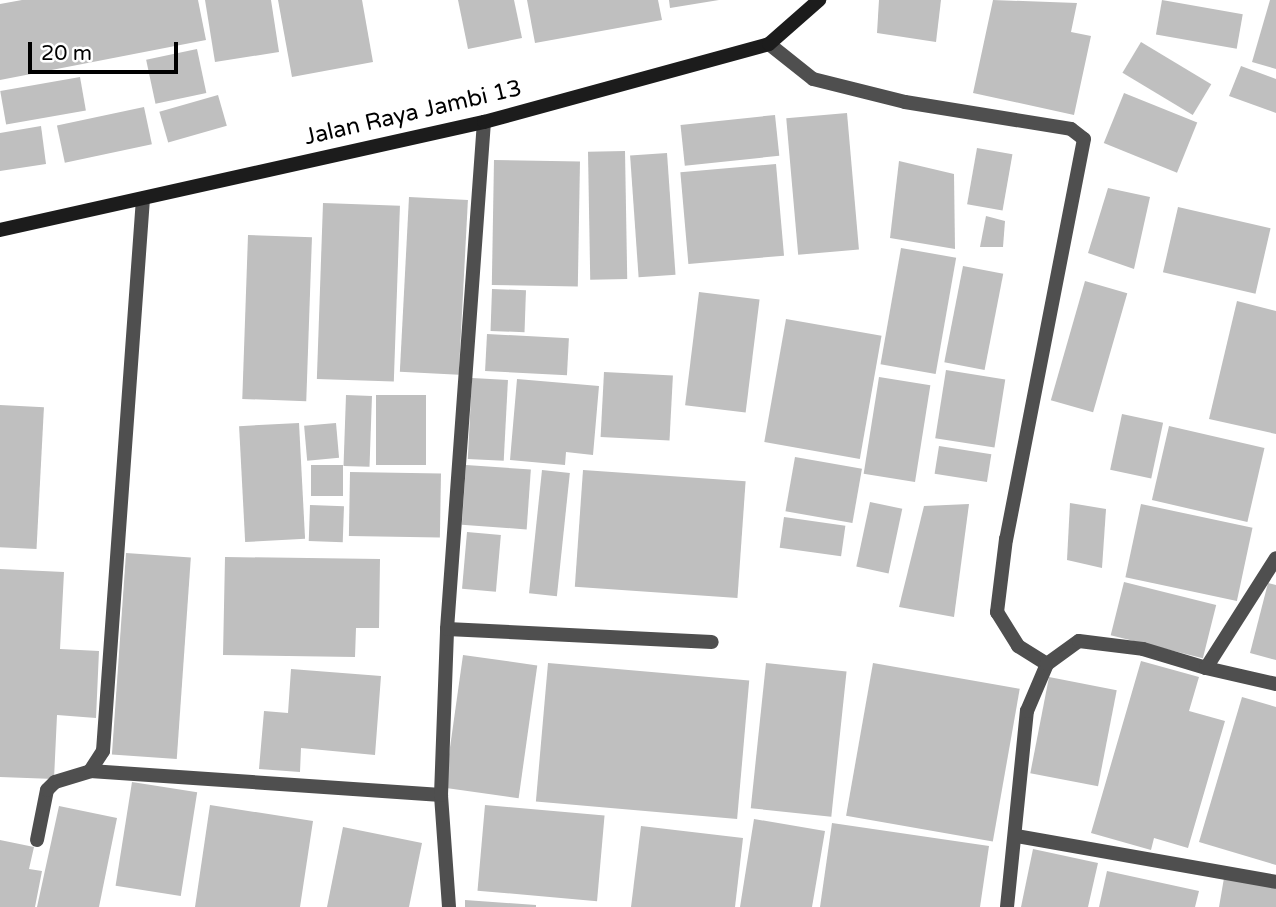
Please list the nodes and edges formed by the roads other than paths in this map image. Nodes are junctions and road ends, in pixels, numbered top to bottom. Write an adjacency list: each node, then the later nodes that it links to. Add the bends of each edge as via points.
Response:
1 (819, 0): 2 (street, Jalan Raya Jambi 13)
2 (769, 44): 3 (street, Jalan Raya Jambi 13); 9 (street, via 813,79 905,102 1071,129 1084,139 1006,539 997,612 1018,646)
3 (485, 122): 4 (street, Jalan Raya Jambi 13); 7 (street)
4 (143, 198): 5 (street, Jalan Raya Jambi 13); 12 (street, via 103,751)
5 (0, 230)
6 (1276, 558): 10 (street)
7 (447, 629): 8 (street); 13 (street)
8 (712, 642)
9 (1047, 664): 10 (street, via 1079,641 1143,649); 14 (street, via 1027,711)
10 (1206, 668): 11 (street)
11 (1276, 684)
12 (90, 771): 13 (street); 15 (street, via 55,782 47,790)
13 (441, 795): 17 (street)
14 (1016, 836): 16 (street); 18 (street)
15 (37, 840)
16 (1276, 882)
17 (449, 907)
18 (1007, 907)

